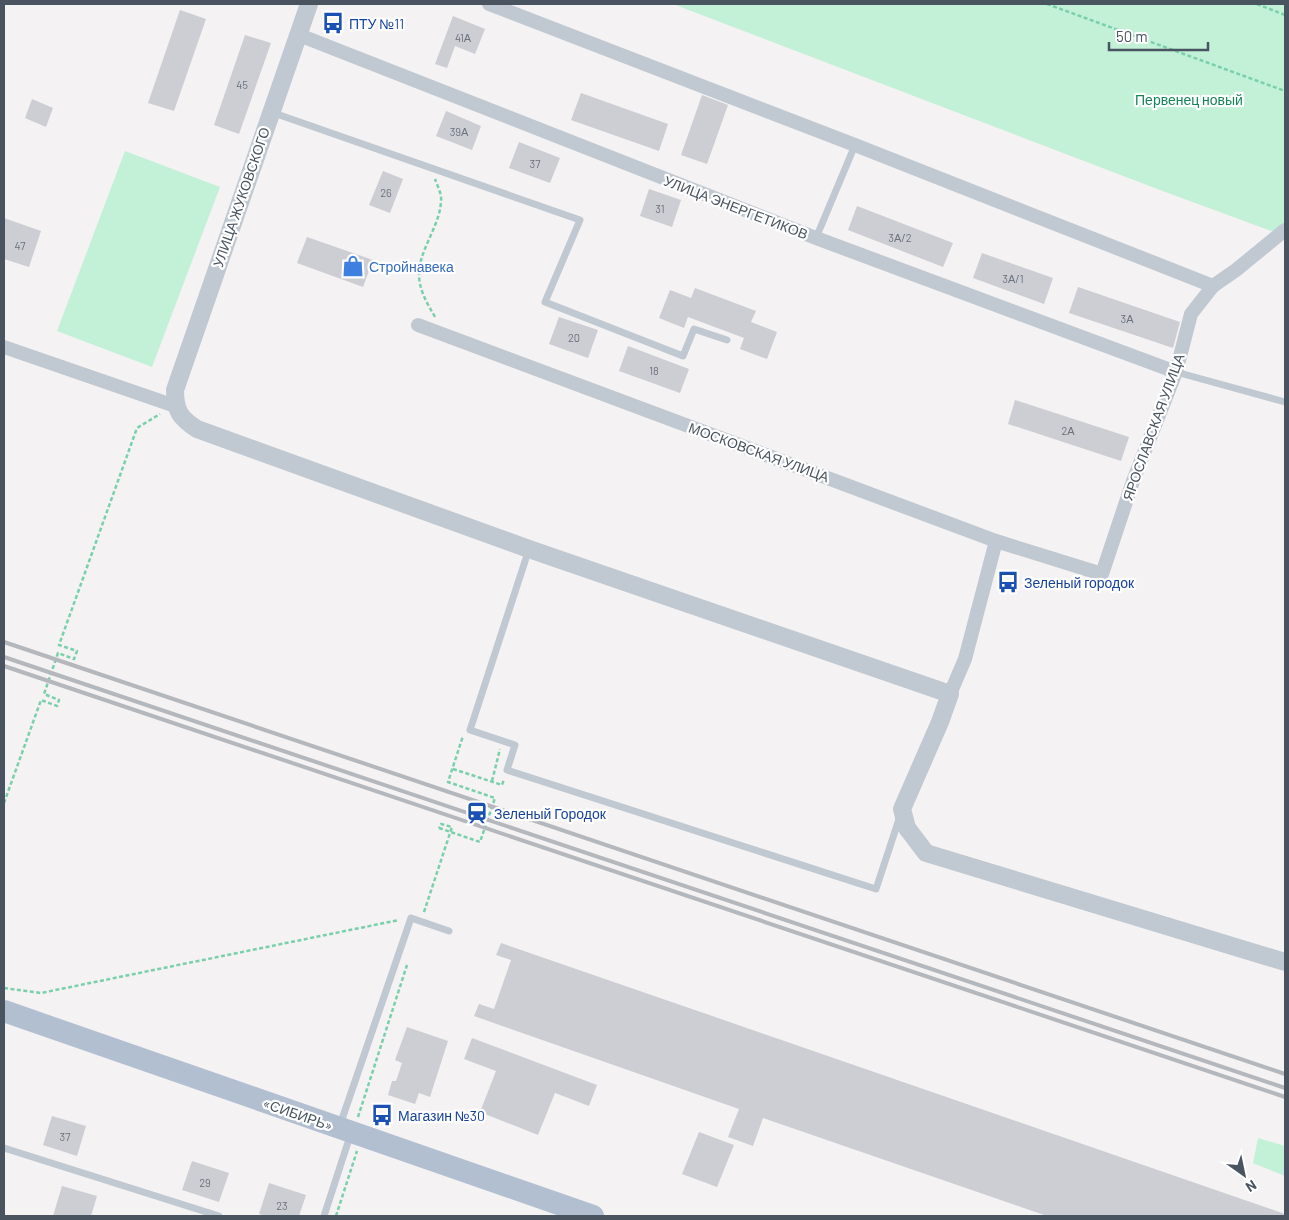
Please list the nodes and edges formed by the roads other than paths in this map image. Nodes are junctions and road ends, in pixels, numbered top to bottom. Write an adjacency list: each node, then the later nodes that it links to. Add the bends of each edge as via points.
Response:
1 (309, 4): 3 (street, УЛИЦА ЖУКОВСКОГО)
2 (488, 4): 5 (street)
3 (299, 35): 4 (street, УЛИЦА ЖУКОВСКОГО); 7 (street, УЛИЦА ЭНЕРГЕТИКОВ)
4 (271, 112): 10 (lane, via 580,220 545,302 683,356 694,329); 13 (street, УЛИЦА ЖУКОВСКОГО)
5 (855, 145): 7 (lane); 8 (street)
6 (1285, 230): 8 (street, ЯРОСЛАВСКАЯ УЛИЦА)
7 (816, 238): 12 (street, УЛИЦА ЭНЕРГЕТИКОВ)
8 (1213, 286): 12 (street, ЯРОСЛАВСКАЯ УЛИЦА, via 1191,314)
9 (418, 325): 15 (street, МОСКОВСКАЯ УЛИЦА)
10 (727, 340)
11 (4, 347): 13 (street)
12 (1176, 372): 14 (lane); 17 (street, ЯРОСЛАВСКАЯ УЛИЦА, via 1133,482)
13 (175, 398): 16 (street, via 186,422 197,429)
14 (1285, 402)
15 (996, 541): 17 (street, МОСКОВСКАЯ УЛИЦА); 18 (street, via 965,658)
16 (530, 548): 18 (street); 19 (lane, via 470,730 515,745 507,770 876,889)
17 (1102, 574)
18 (950, 694): 19 (street)
19 (902, 809): 21 (street, via 907,828 926,853)
20 (449, 931): 23 (lane, via 411,918)
21 (1285, 962)
22 (4, 1011): 23 (main road, «СИБИРЬ»)
23 (350, 1136): 25 (main road, «СИБИРЬ»); 27 (lane)
24 (4, 1148): 26 (lane)
25 (581, 1214)
26 (219, 1216)
27 (324, 1216)

